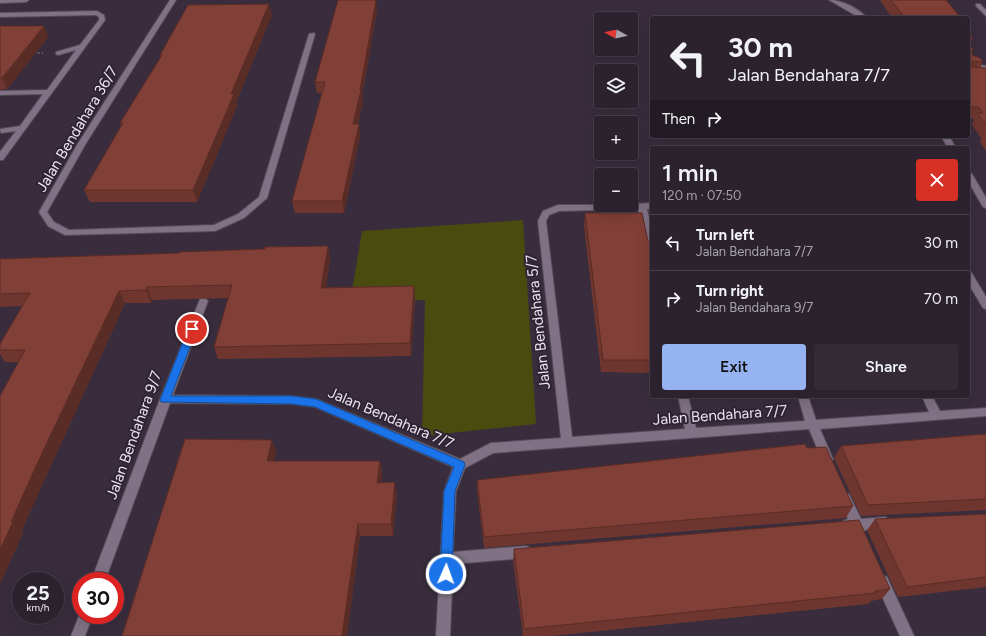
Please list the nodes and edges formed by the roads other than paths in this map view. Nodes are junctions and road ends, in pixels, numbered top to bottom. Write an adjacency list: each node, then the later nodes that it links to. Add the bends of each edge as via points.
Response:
1 (26, 0): 4 (street)
2 (173, 0): 9 (street, Jalan Bendahara 36/7, via 81,145 43,212 51,224 68,233 215,228 242,216 263,198)
3 (832, 0): 8 (street)
4 (0, 1)
5 (978, 5): 6 (street)
6 (986, 14)
7 (0, 15): 10 (street, via 102,16 102,20)
8 (862, 16)
9 (312, 34)
10 (83, 46): 11 (street); 14 (street)
11 (58, 53)
12 (970, 64): 13 (street)
13 (986, 68)
14 (49, 92): 15 (street); 16 (street)
15 (0, 93)
16 (23, 128): 17 (street); 18 (street)
17 (1, 131)
18 (0, 158)
19 (970, 177): 20 (street)
20 (986, 205)
21 (642, 206): 22 (street); 23 (street); 35 (street, Jalan Bendahara 5/7, via 558,208 546,213 542,220)
22 (650, 206)
23 (650, 243)
24 (970, 278): 26 (street)
25 (203, 301): 30 (street, Jalan Bendahara 9/7)
26 (986, 306)
27 (683, 398): 34 (street)
28 (804, 398): 33 (street)
29 (928, 398): 32 (street)
30 (165, 400): 36 (street, Jalan Bendahara 7/7, via 292,400 316,403); 45 (street, Jalan Bendahara 9/7)
31 (986, 412): 32 (street, Jalan Bendahara 7/7)
32 (936, 415): 33 (street, Jalan Bendahara 7/7)
33 (812, 424): 34 (street, Jalan Bendahara 7/7); 37 (street)
34 (691, 434): 35 (street, Jalan Bendahara 7/7)
35 (566, 442): 36 (street, Jalan Bendahara 7/7, via 491,448)
36 (460, 465): 44 (street, Jalan Bendahara 7/7, via 450,491)
37 (831, 467)
38 (840, 488): 40 (street)
39 (895, 522): 40 (street)
40 (856, 524): 41 (street); 42 (street)
41 (833, 526)
42 (863, 538)
43 (541, 550): 44 (street)
44 (446, 558): 49 (street, Jalan Bendahara 7/7)
45 (101, 572)
46 (879, 573): 50 (street)
47 (83, 624): 48 (street)
48 (78, 636)
49 (443, 636)
50 (907, 636)

